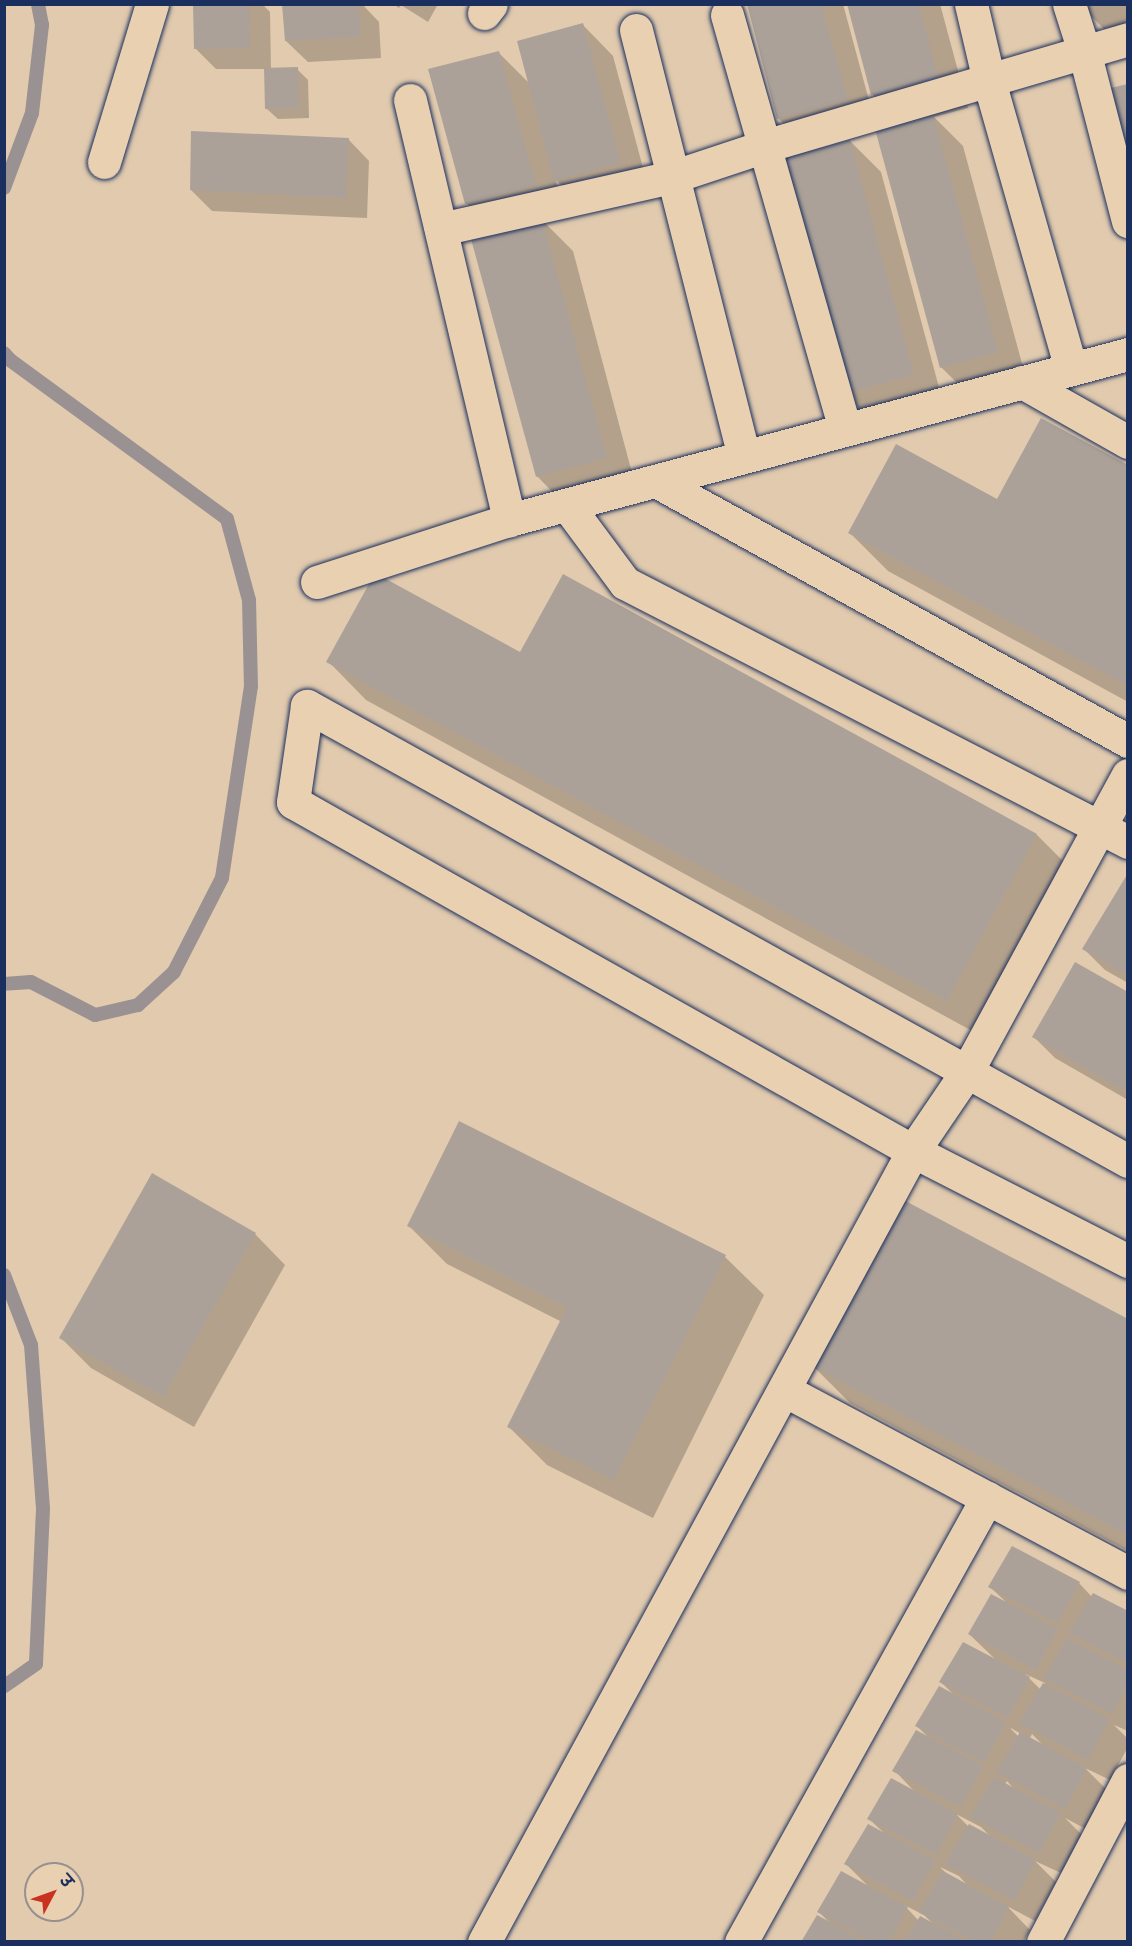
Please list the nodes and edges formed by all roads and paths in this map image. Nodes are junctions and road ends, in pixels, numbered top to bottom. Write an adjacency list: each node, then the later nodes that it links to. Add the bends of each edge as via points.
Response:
1 (152, 4): 11 (street)
2 (971, 4): 8 (street)
3 (1069, 4): 7 (street)
4 (727, 15): 10 (street)
5 (636, 30): 12 (street)
6 (1128, 39): 7 (street)
7 (1084, 51): 8 (street); 13 (street)
8 (989, 81): 10 (street); 16 (street)
9 (410, 100): 14 (street)
10 (765, 146): 12 (street); 18 (street)
11 (104, 162)
12 (672, 177): 14 (street); 20 (street)
13 (1128, 221)
14 (441, 230): 23 (street)
15 (1128, 354): 16 (street)
16 (1071, 369): 17 (street)
17 (1022, 382): 18 (street); 19 (street)
18 (845, 430): 20 (street)
19 (1128, 442)
20 (744, 457): 21 (street)
21 (656, 481): 22 (street); 25 (street)
22 (567, 505): 23 (street); 27 (street, via 625,584)
23 (510, 520): 24 (street)
24 (317, 582)
25 (1128, 741)
26 (1128, 775): 27 (street)
27 (1114, 834): 28 (street)
28 (966, 1073): 29 (street); 29 (street, via 307,706 293,802); 30 (street)
29 (913, 1150): 31 (street); 32 (street)
30 (1128, 1161)
31 (1128, 1261)
32 (784, 1390): 33 (street); 36 (street)
33 (987, 1498): 34 (street); 37 (street)
34 (1128, 1573)
35 (1128, 1780): 38 (street)
36 (484, 1941)
37 (741, 1941)
38 (1042, 1941)

